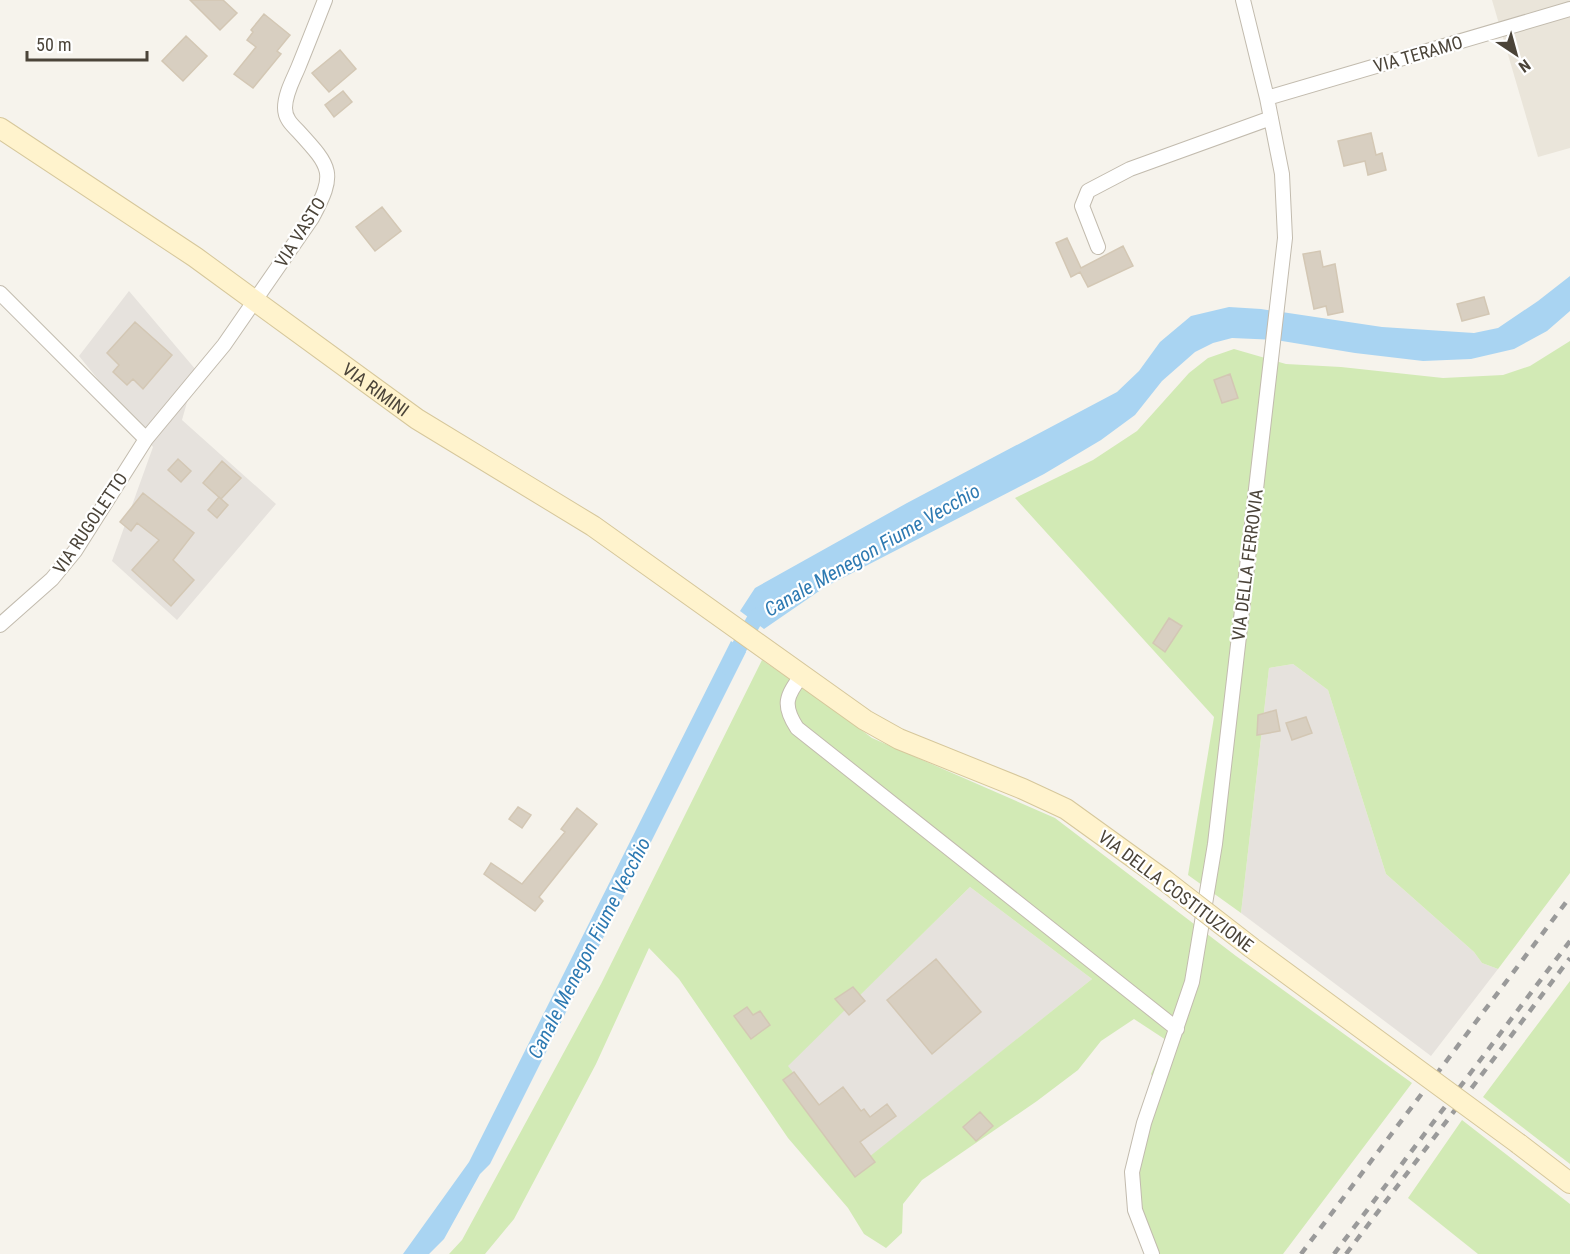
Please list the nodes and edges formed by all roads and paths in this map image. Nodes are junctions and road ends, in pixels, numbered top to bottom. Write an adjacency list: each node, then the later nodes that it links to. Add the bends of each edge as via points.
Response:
1 (325, 0): 9 (street, VIA VASTO, via 285,107 288,120 321,157 329,182 312,218)
2 (1243, 0): 4 (street, VIA DELLA FERROVIA)
3 (1570, 9): 4 (street, VIA TERAMO)
4 (1267, 98): 5 (street, VIA DELLA FERROVIA)
5 (1271, 118): 7 (street, via 1130,169 1088,191 1082,206); 14 (street, VIA DELLA FERROVIA, via 1282,174 1285,238 1279,305 1215,844 1192,982)
6 (0, 128): 9 (main road, VIA RIMINI)
7 (1098, 247)
8 (0, 293): 10 (street)
9 (255, 300): 10 (street, VIA RUGOLETTO, via 224,345); 12 (main road, VIA RIMINI, via 417,419 593,526)
10 (146, 439): 11 (street, VIA RUGOLETTO, via 75,551 52,579)
11 (0, 625)
12 (762, 646): 13 (main road, VIA DELLA COSTITUZIONE)
13 (802, 675): 14 (street, via 788,694 788,706 789,716 803,734); 15 (main road, VIA DELLA COSTITUZIONE, bridge, via 899,739 1066,810)
14 (1177, 1029): 16 (street, VIA DELLA FERROVIA, via 1144,1123 1132,1172 1135,1210)
15 (1570, 1183)
16 (1152, 1254)

